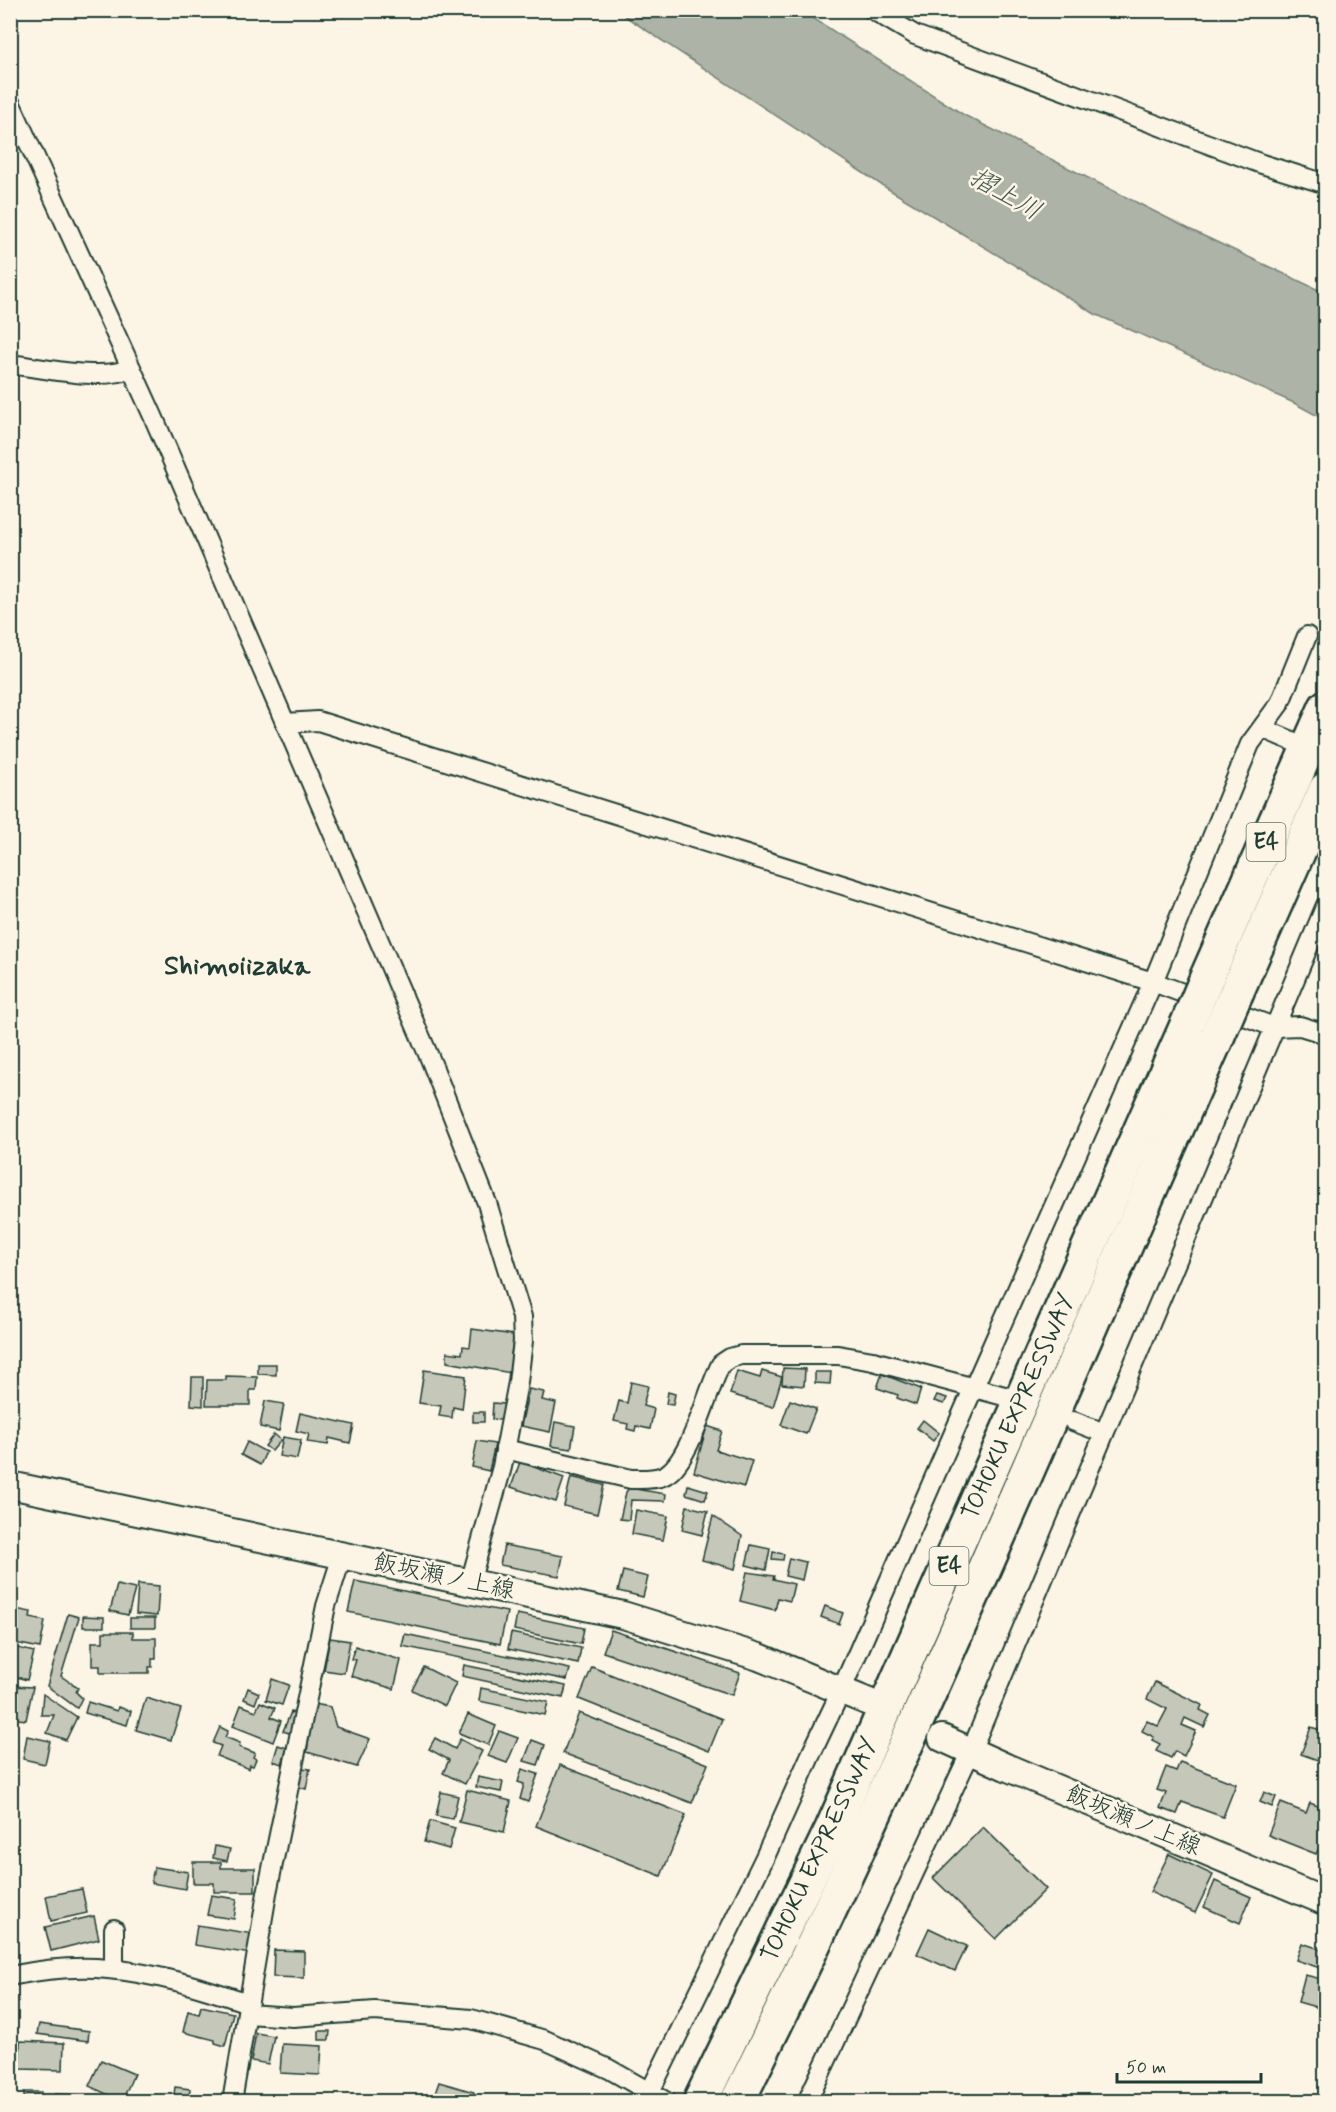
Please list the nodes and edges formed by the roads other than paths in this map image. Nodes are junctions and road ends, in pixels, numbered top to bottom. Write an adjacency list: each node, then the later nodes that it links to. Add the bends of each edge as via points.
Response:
1 (873, 10): 3 (street, via 915,35 1262,164)
2 (10, 102): 5 (street)
3 (1326, 184)
4 (10, 364): 5 (street, via 102,375)
5 (131, 368): 8 (street)
6 (1307, 636): 9 (street, via 1280,703)
7 (1326, 707): 36 (highway, TOHOKU EXPRESSWAY / E4, bridge, via 831,1829)
8 (285, 723): 13 (street, via 318,721); 20 (street, via 431,1061 487,1203 522,1317 518,1382)
9 (1262, 728): 10 (street); 13 (street, via 1250,744)
10 (1292, 741)
11 (1326, 789): 37 (highway, TOHOKU EXPRESSWAY / E4, bridge, via 882,1799)
12 (1326, 905): 14 (street)
13 (1153, 982): 14 (street); 16 (street)
14 (1274, 1027): 15 (street, via 1300,1026); 19 (street)
15 (1326, 1034)
16 (973, 1389): 17 (street); 20 (street, via 838,1355 741,1355 721,1364 690,1443 665,1475 631,1479); 24 (street)
17 (1008, 1397)
18 (1073, 1421): 19 (street)
19 (1104, 1433): 27 (street)
20 (505, 1449): 23 (street)
21 (10, 1485): 22 (main road, 飯坂瀬ノ上線)
22 (342, 1556): 23 (main road, 飯坂瀬ノ上線); 32 (street, via 326,1606 267,1893)
23 (470, 1583): 24 (main road, 飯坂瀬ノ上線, via 624,1615 759,1658)
24 (841, 1691): 25 (main road, 飯坂瀬ノ上線); 33 (street)
25 (869, 1702)
26 (942, 1738): 27 (main road, 飯坂瀬ノ上線)
27 (971, 1751): 28 (main road, 飯坂瀬ノ上線); 38 (street)
28 (1326, 1902)
29 (114, 1929): 30 (street)
30 (114, 1969): 31 (street); 32 (street, via 211,1991)
31 (10, 1976)
32 (248, 2008): 33 (street, via 292,2017 375,2011 471,2019 545,2040 609,2069); 34 (street)
33 (647, 2097): 35 (street)
34 (232, 2102)
35 (667, 2102)
36 (700, 2102)
37 (736, 2102)
38 (807, 2102)

